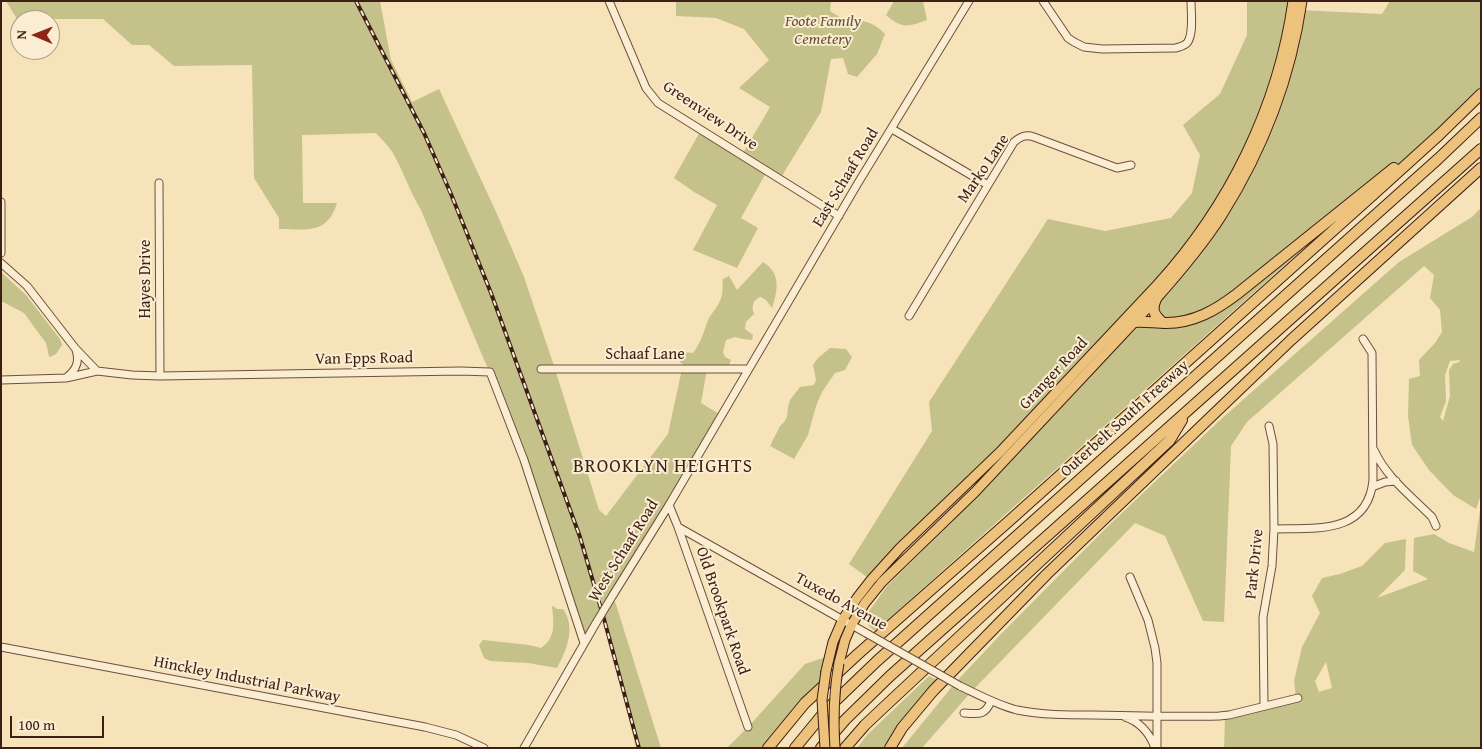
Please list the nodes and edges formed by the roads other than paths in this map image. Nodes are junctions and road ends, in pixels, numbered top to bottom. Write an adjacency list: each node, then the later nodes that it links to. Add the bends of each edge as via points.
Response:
1 (609, 1): 17 (street, Greenview Drive, via 646,88 658,103)
2 (969, 1): 10 (street, East Schaaf Road)
3 (1042, 1): 4 (street, via 1068,38 1084,47 1102,49 1181,46 1191,32)
4 (1191, 1)
5 (1293, 1): 24 (main road, Granger Road, via 1275,83 1238,170 1216,210 1176,265)
6 (1302, 1): 20 (main road, Granger Road, via 1280,94 1246,173 1222,216)
7 (1481, 94): 8 (highway)
8 (1459, 116): 23 (highway, via 1224,304 1190,320); 56 (highway, via 858,654 805,703)
9 (1481, 118): 57 (highway, Outerbelt South Freeway, via 877,661 827,709)
10 (892, 129): 15 (street); 17 (street, East Schaaf Road)
11 (1481, 149): 33 (highway)
12 (1131, 165): 15 (street, Marko Lane, via 1117,168 1028,135 1014,142)
13 (1481, 168): 62 (highway, via 1291,340 1046,574 934,691 902,728)
14 (159, 183): 30 (street, Hayes Drive)
15 (988, 185): 21 (street, Marko Lane)
16 (1, 202): 18 (street)
17 (839, 216): 28 (street, East Schaaf Road)
18 (1, 253)
19 (1, 263): 26 (street, via 27,286)
20 (1156, 298): 22 (main road, Granger Road); 23 (highway, via 1154,314)
21 (909, 316)
22 (1134, 322): 23 (highway); 24 (highway); 44 (main road, Granger Road, via 968,498 882,582)
23 (1163, 323)
24 (1117, 329): 43 (main road, Granger Road, via 1000,452 900,548 864,589)
25 (1364, 339): 35 (street, via 1372,353)
26 (76, 349): 29 (street); 31 (street, via 76,366)
27 (541, 369): 28 (street, Schaaf Lane)
28 (748, 369): 38 (street, West Schaaf Road)
29 (97, 371): 30 (street, Van Epps Road); 31 (street, Van Epps Road)
30 (160, 376): 45 (street, Van Epps Road, via 490,372 524,460)
31 (66, 378): 32 (street, Van Epps Road)
32 (1, 380)
33 (1188, 410): 58 (highway, via 890,676); 61 (highway, via 1170,440 865,725)
34 (1269, 426): 41 (street, Park Drive, via 1273,444)
35 (1373, 447): 36 (street); 37 (street)
36 (1396, 481): 37 (street); 39 (street, via 1432,517)
37 (1372, 487): 41 (street, via 1366,505 1343,524 1325,528)
38 (669, 504): 40 (street, Old Brookpark Road); 45 (street, West Schaaf Road, bridge)
39 (1436, 526)
40 (678, 527): 43 (street, Tuxedo Avenue); 53 (street, Old Brookpark Road)
41 (1274, 529): 49 (street, Park Drive, via 1264,617)
42 (1130, 578): 52 (street, via 1156,648)
43 (843, 620): 44 (street, Tuxedo Avenue); 59 (main road, Granger Road, bridge, via 826,670 822,700)
44 (852, 624): 48 (street, Tuxedo Avenue, bridge); 60 (main road, Granger Road, bridge, via 839,663 834,698)
45 (584, 643): 55 (street, West Schaaf Road)
46 (1, 647): 54 (street, Hinckley Industrial Parkway, via 425,727 456,735)
47 (1298, 698): 49 (street, Tuxedo Avenue)
48 (991, 701): 50 (street, via 982,713); 51 (street, Tuxedo Avenue, via 1017,710 1046,714)
49 (1264, 706): 52 (street, Tuxedo Avenue, via 1219,716)
50 (964, 713)
51 (1118, 716): 52 (street, Tuxedo Avenue); 63 (street, via 1136,723)
52 (1157, 717): 63 (street)
53 (748, 728)
54 (484, 748)
55 (524, 748)
56 (768, 748)
57 (795, 748)
58 (821, 748)
59 (825, 748)
60 (835, 748)
61 (845, 748)
62 (890, 748)
63 (1156, 748)

